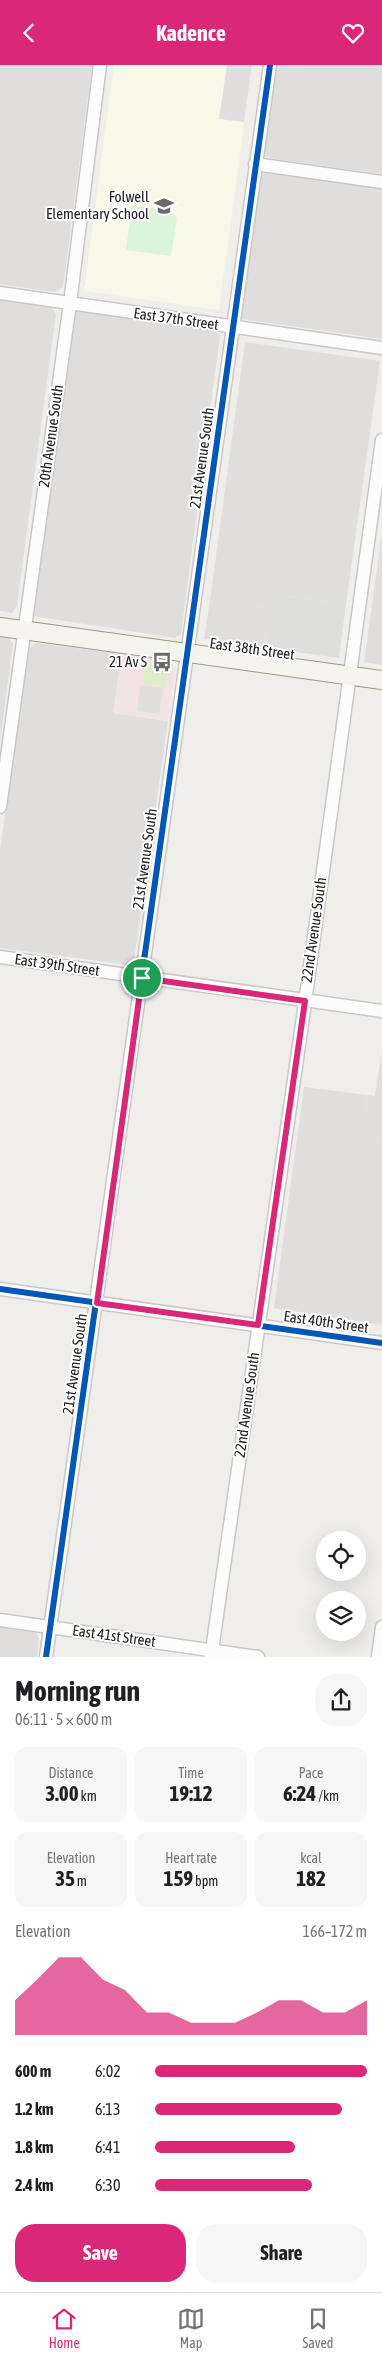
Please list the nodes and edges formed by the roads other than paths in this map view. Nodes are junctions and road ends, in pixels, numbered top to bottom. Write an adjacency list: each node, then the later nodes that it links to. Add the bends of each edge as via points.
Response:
1 (100, 65): 6 (street, 20th Avenue South)
2 (270, 65): 3 (street, 21st Avenue South)
3 (255, 163): 4 (street); 7 (street, 21st Avenue South)
4 (382, 182)
5 (0, 293): 6 (street, East 37th Street)
6 (70, 303): 7 (street, East 37th Street); 11 (street, 20th Avenue South)
7 (233, 327): 8 (street, East 37th Street); 12 (street, 21st Avenue South)
8 (382, 348)
9 (382, 440): 13 (street, 22nd Avenue South)
10 (0, 627): 11 (street, East 38th Street)
11 (25, 630): 12 (street, East 38th Street); 15 (street, 20th Avenue South)
12 (188, 653): 13 (street, East 38th Street); 17 (street, 21st Avenue South)
13 (350, 676): 14 (street, East 38th Street); 18 (street, 22nd Avenue South)
14 (382, 680)
15 (0, 807)
16 (0, 957): 17 (street, East 39th Street)
17 (142, 978): 18 (street, East 39th Street); 21 (street, 21st Avenue South)
18 (305, 1001): 19 (street, East 39th Street); 22 (street, 22nd Avenue South)
19 (382, 1011)
20 (0, 1289): 21 (street, East 40th Street)
21 (97, 1303): 22 (street, East 40th Street); 25 (street, 21st Avenue South)
22 (258, 1325): 23 (street, East 40th Street); 27 (street, 22nd Avenue South)
23 (382, 1343)
24 (0, 1620): 25 (street, East 41st Street)
25 (51, 1627): 27 (street, East 41st Street); 28 (street, 21st Avenue South)
26 (382, 1627): 30 (street)
27 (212, 1654): 29 (street, East 41st Street)
28 (46, 1657)
29 (258, 1657)
30 (378, 1657)

